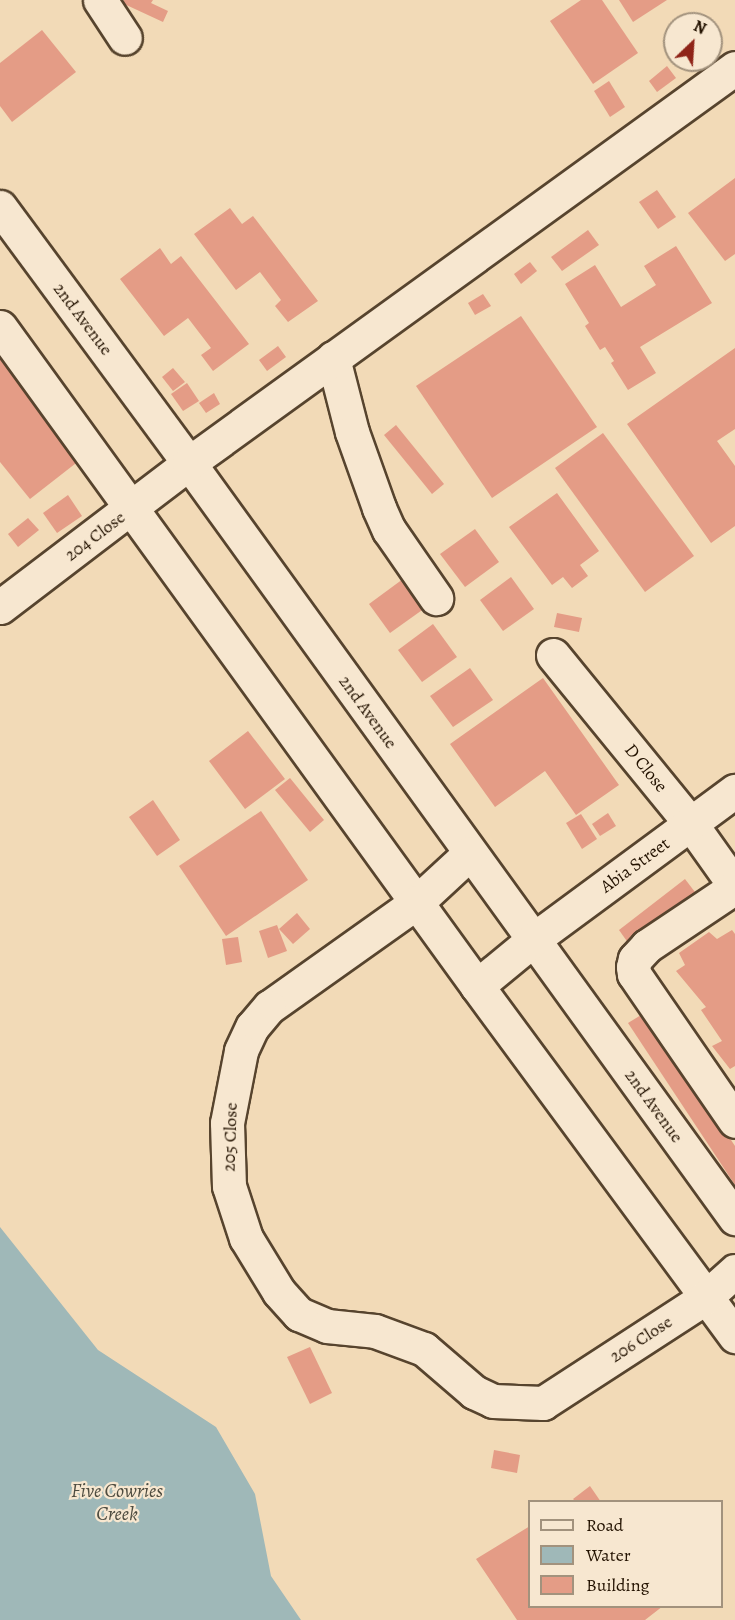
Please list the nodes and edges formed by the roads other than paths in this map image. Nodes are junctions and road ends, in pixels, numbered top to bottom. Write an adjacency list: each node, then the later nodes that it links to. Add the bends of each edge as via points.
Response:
1 (100, 0): 2 (street)
2 (126, 38)
3 (735, 68): 6 (street, 204 Close)
4 (0, 207): 7 (street, 2nd Avenue)
5 (0, 327): 8 (street)
6 (333, 358): 7 (street, 204 Close); 9 (street, via 352,432 379,508 389,530)
7 (189, 463): 8 (street, 204 Close); 14 (street, 2nd Avenue)
8 (132, 509): 10 (street, 204 Close); 16 (street)
9 (436, 598)
10 (0, 607)
11 (553, 654): 13 (street, D Close)
12 (735, 791): 13 (street, Abia Street)
13 (691, 824): 15 (street, D Close); 17 (street, Abia Street)
14 (470, 853): 16 (street, 205 Close); 17 (street, 2nd Avenue)
15 (735, 886): 19 (street, via 647,946 633,967 634,974)
16 (417, 902): 18 (street); 24 (street, 205 Close, via 269,1007 252,1027 241,1051 227,1123 229,1186 246,1238 279,1292 299,1314 327,1326 375,1331 402,1339 424,1349 474,1392 492,1401)
17 (534, 939): 18 (street, Abia Street); 20 (street, 2nd Avenue)
18 (477, 986): 22 (street)
19 (735, 1121)
20 (735, 1218)
21 (735, 1271): 22 (street, 206 Close)
22 (706, 1297): 23 (street); 24 (street, 206 Close)
23 (735, 1336)
24 (543, 1403)

